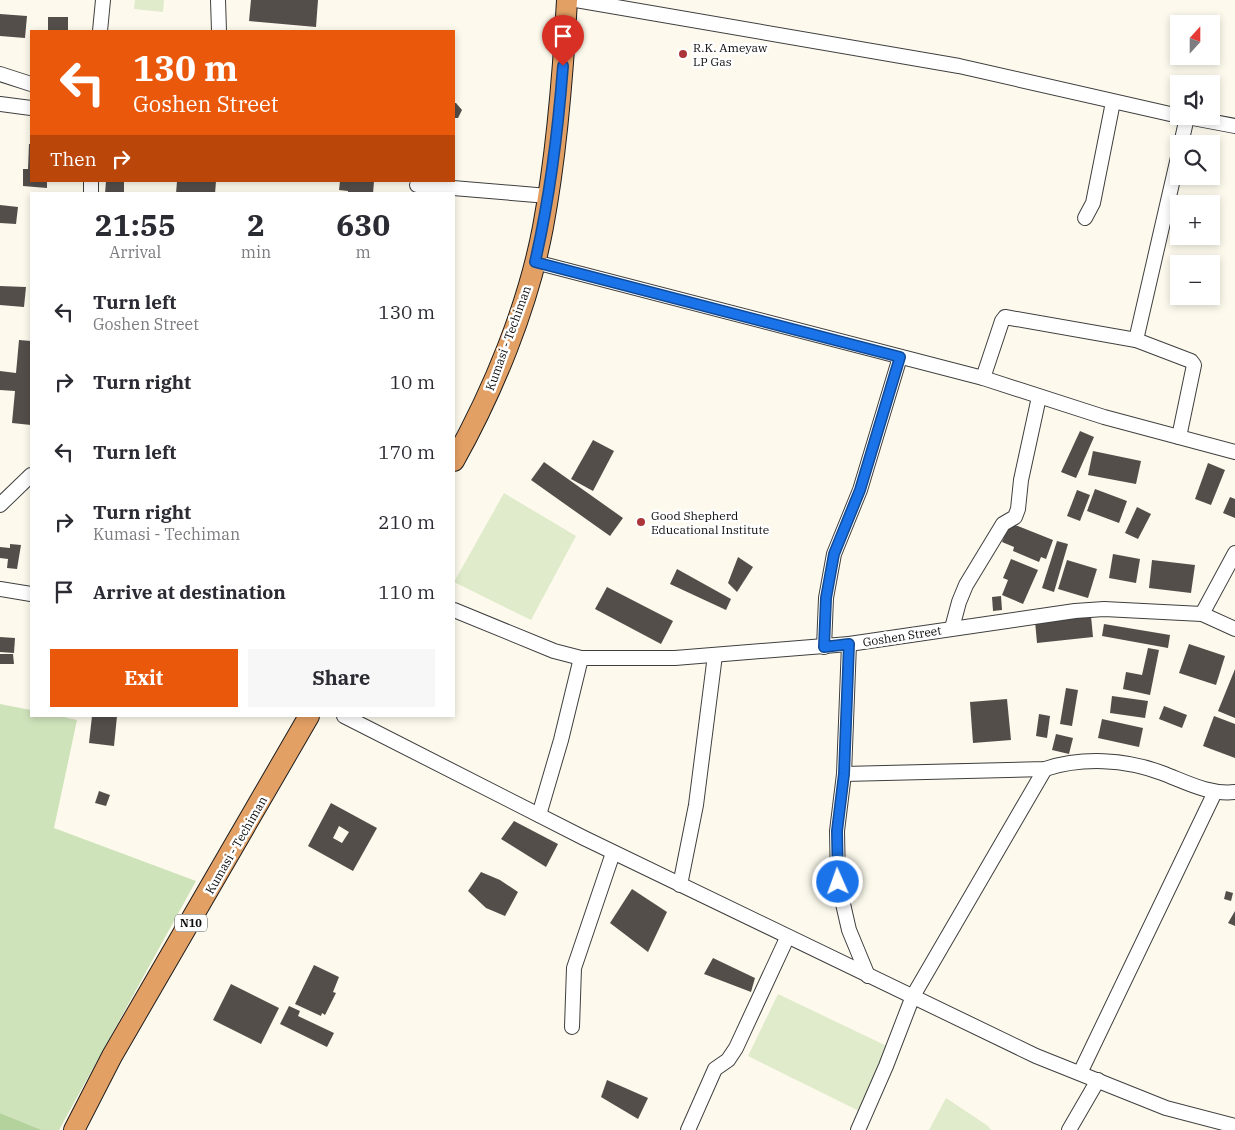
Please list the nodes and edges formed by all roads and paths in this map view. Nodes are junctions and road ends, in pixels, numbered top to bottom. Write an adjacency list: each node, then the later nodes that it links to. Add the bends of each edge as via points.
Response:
1 (103, 0): 5 (street)
2 (218, 0): 6 (street)
3 (566, 0): 17 (highway, Kumasi - Techiman, via 560,102)
4 (576, 0): 9 (street, via 958,66)
5 (100, 30)
6 (219, 30)
7 (0, 74): 8 (street)
8 (30, 84)
9 (1113, 102): 12 (street); 18 (street, via 1094,202)
10 (0, 104): 11 (street)
11 (30, 108)
12 (1170, 114)
13 (1220, 123): 14 (street)
14 (1235, 126)
15 (1172, 185): 20 (street)
16 (417, 187): 17 (street)
17 (548, 196): 19 (highway, Kumasi - Techiman)
18 (1085, 218)
19 (535, 262): 21 (street); 26 (highway, Kumasi - Techiman, via 498,370)
20 (1136, 340): 22 (street, via 1005,318); 24 (street, via 1194,365)
21 (900, 357): 22 (street); 37 (street, via 860,490 834,554 826,598)
22 (983, 378): 23 (street)
23 (1039, 397): 24 (street); 34 (street, via 1015,517 1003,524 966,585)
24 (1179, 437): 25 (street)
25 (1235, 452)
26 (455, 459)
27 (30, 476): 28 (street)
28 (0, 505)
29 (1235, 553): 33 (street)
30 (0, 589): 31 (street)
31 (30, 594)
32 (455, 610): 39 (street, Goshen Street, via 554,651)
33 (1202, 614): 34 (street, Goshen Street, via 1104,609); 35 (street, Goshen Street)
34 (952, 628): 36 (street, Goshen Street)
35 (1235, 629)
36 (849, 644): 37 (street, Goshen Street); 43 (street)
37 (824, 647): 38 (street, Goshen Street)
38 (715, 655): 39 (street, Goshen Street); 48 (street, via 696,804)
39 (581, 658): 46 (street)
40 (308, 717): 57 (highway, Kumasi - Techiman / N10, via 112,1056)
41 (346, 717): 46 (street)
42 (1045, 769): 43 (street); 44 (street, via 1085,760 1123,763 1160,772); 51 (street)
43 (844, 774): 50 (street, via 837,831 838,882 849,930)
44 (1215, 792): 45 (street); 53 (street)
45 (1235, 792)
46 (539, 815): 47 (street)
47 (613, 853): 48 (street); 52 (street, via 574,968)
48 (680, 885): 49 (street)
49 (787, 938): 50 (street); 58 (street, via 736,1048 728,1060 715,1069)
50 (868, 976): 51 (street)
51 (913, 996): 53 (street, via 1036,1056); 59 (street)
52 (572, 1027)
53 (1080, 1072): 54 (street)
54 (1098, 1080): 56 (street); 60 (street)
55 (1234, 1124): 56 (street)
56 (1215, 1126)
57 (74, 1130)
58 (688, 1130)
59 (858, 1130)
60 (1069, 1130)

